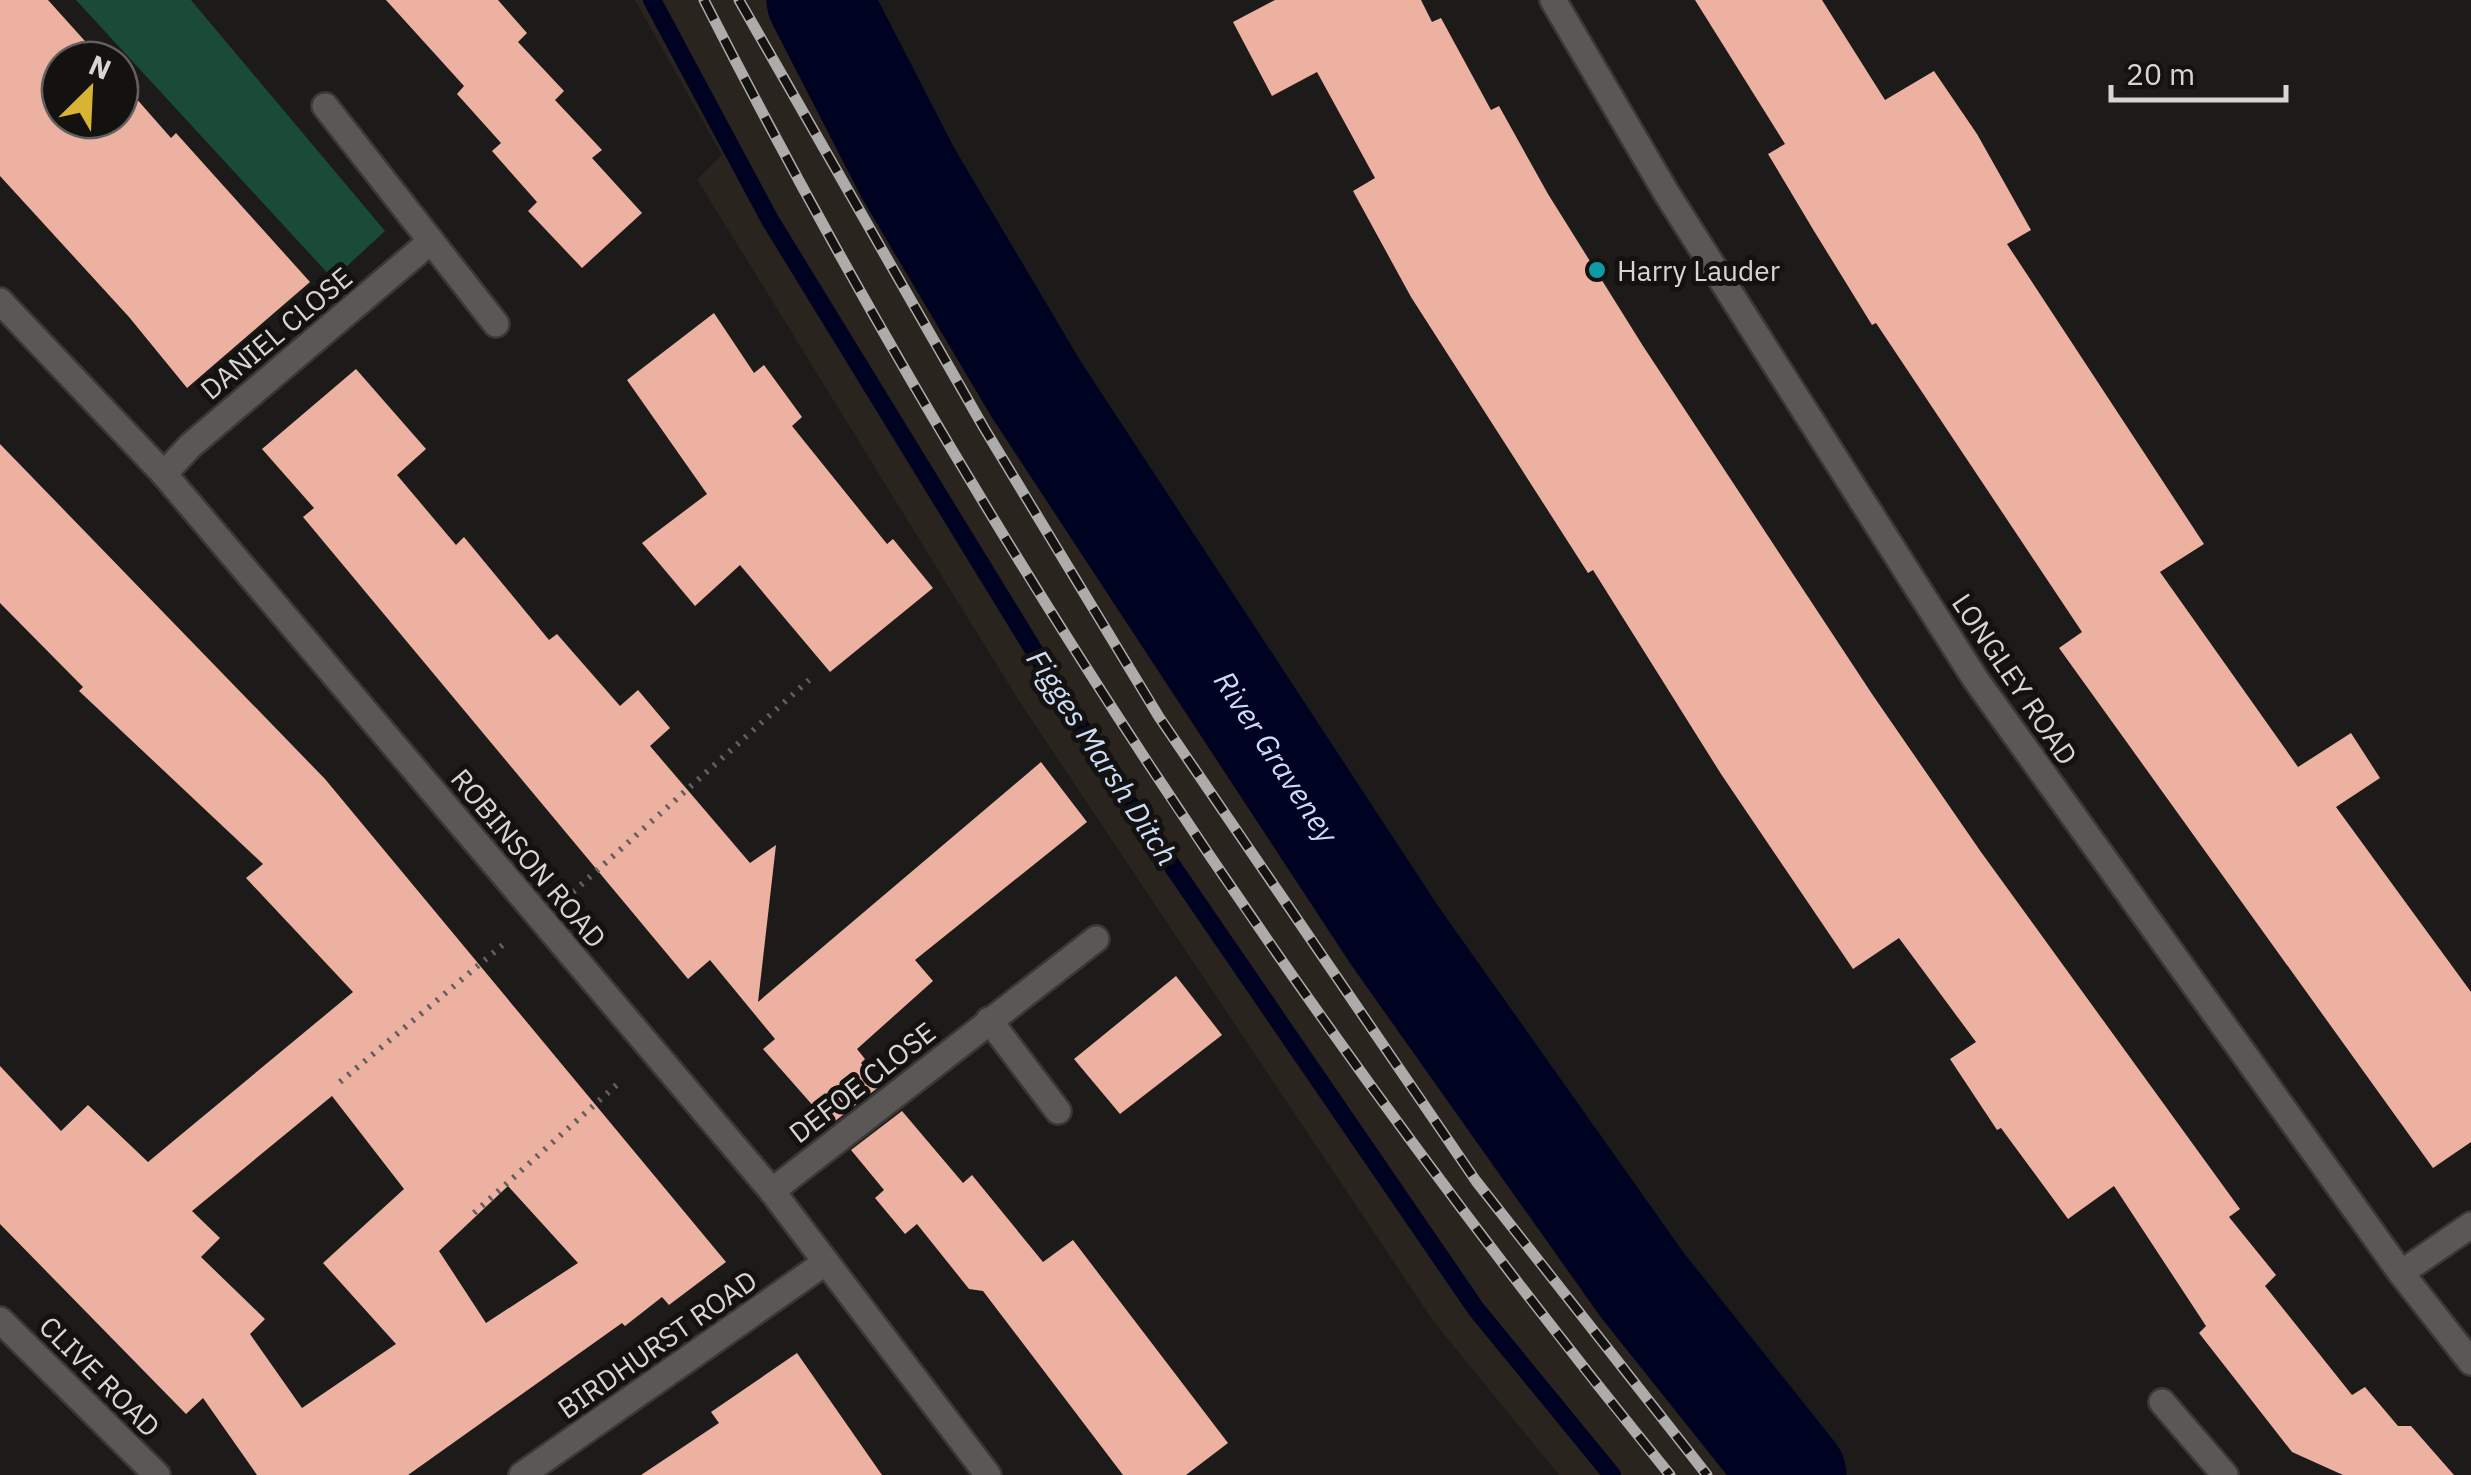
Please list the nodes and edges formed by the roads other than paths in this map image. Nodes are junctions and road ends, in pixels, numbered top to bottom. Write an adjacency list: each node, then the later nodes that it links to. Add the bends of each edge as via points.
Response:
1 (1552, 0): 13 (street, LONGLEY ROAD, via 1667,194 1976,680)
2 (325, 106): 3 (street)
3 (431, 241): 5 (street); 6 (street, DANIEL CLOSE)
4 (0, 300): 6 (street, ROBINSON ROAD)
5 (496, 324)
6 (164, 474): 10 (street, ROBINSON ROAD)
7 (1096, 939): 8 (street, DEFOE CLOSE)
8 (988, 1020): 9 (street); 10 (street, DEFOE CLOSE)
9 (1058, 1110)
10 (772, 1191): 12 (street, ROBINSON ROAD)
11 (2471, 1225): 13 (street)
12 (826, 1262): 18 (street, BIRDHURST ROAD); 19 (street, ROBINSON ROAD)
13 (2402, 1273): 15 (street, LONGLEY ROAD)
14 (0, 1320): 17 (street, CLIVE ROAD)
15 (2471, 1362)
16 (2162, 1402): 20 (street)
17 (157, 1475)
18 (522, 1475)
19 (988, 1475)
20 (2226, 1475)

